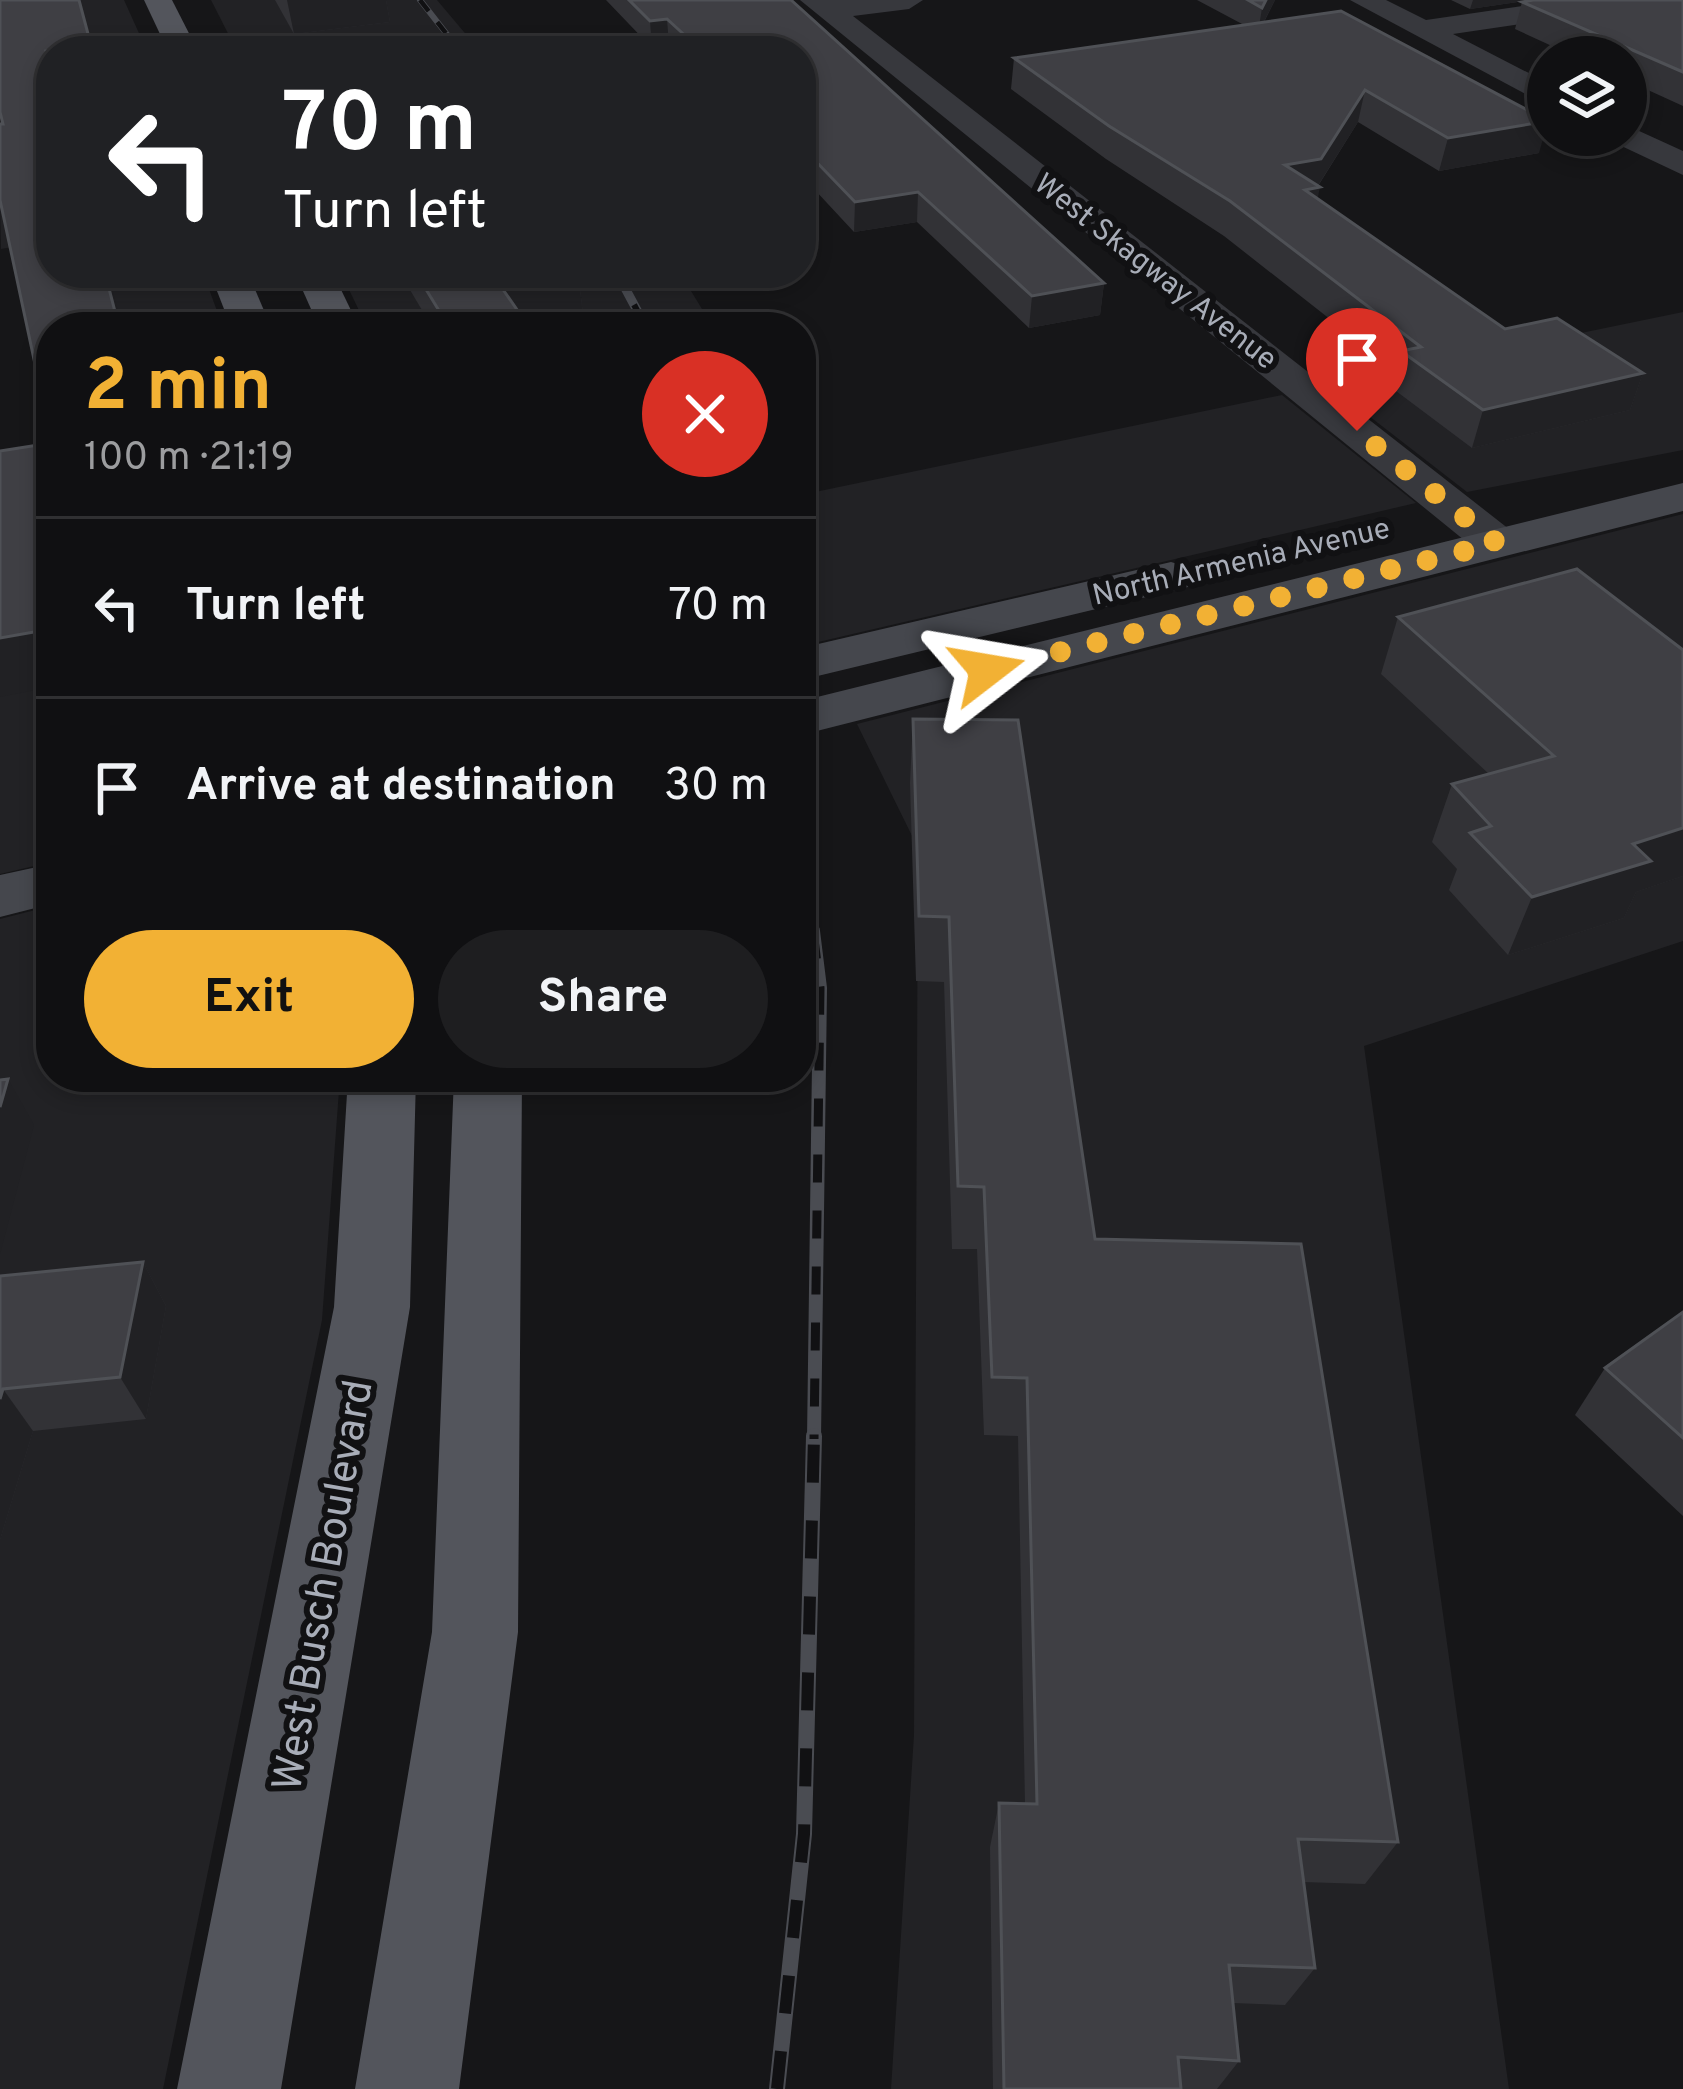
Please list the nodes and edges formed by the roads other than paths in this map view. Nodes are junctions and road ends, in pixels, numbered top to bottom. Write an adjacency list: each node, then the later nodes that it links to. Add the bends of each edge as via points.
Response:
1 (158, 0): 7 (main road)
2 (909, 0): 5 (street)
3 (1364, 0): 6 (street)
4 (1592, 0): 6 (street)
5 (821, 6): 13 (street, West Skagway Avenue)
6 (1421, 30): 8 (street)
7 (176, 36)
8 (1527, 85)
9 (1647, 147): 10 (street)
10 (1683, 165)
11 (1683, 464): 13 (main road, North Armenia Avenue)
12 (1683, 496): 14 (main road, North Armenia Avenue)
13 (1457, 511): 14 (street, West Skagway Avenue); 15 (main road, North Armenia Avenue)
14 (1497, 543): 16 (main road, North Armenia Avenue)
15 (816, 661)
16 (816, 714)
17 (36, 888): 18 (main road)
18 (0, 896)
19 (381, 1092): 21 (main road, West Busch Boulevard, via 372,1307)
20 (488, 1092): 22 (main road, via 475,1632)
21 (229, 2089)
22 (407, 2089)

